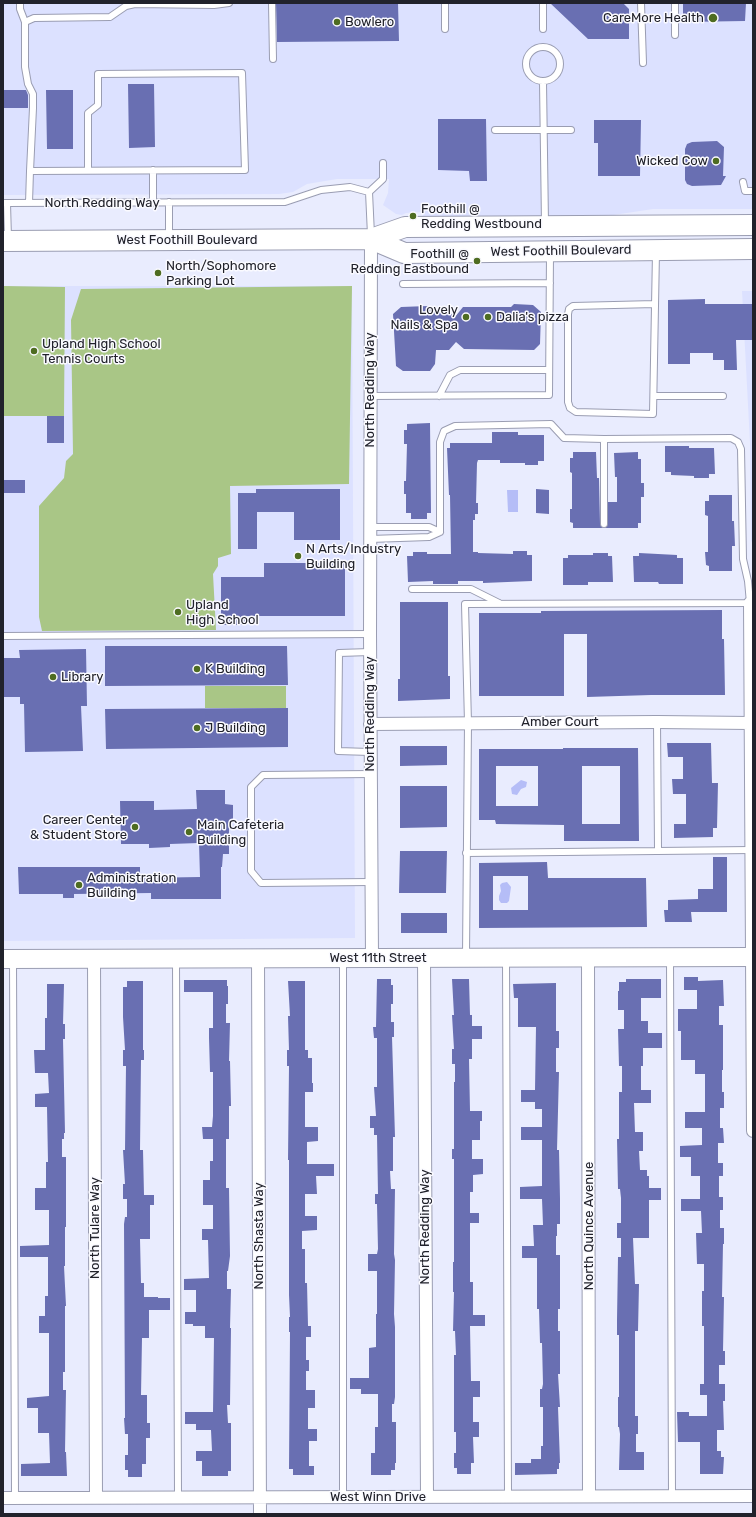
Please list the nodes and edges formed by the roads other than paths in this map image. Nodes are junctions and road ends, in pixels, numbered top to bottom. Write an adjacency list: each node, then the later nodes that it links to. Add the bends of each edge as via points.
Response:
1 (20, 3): 8 (lane)
2 (229, 3): 8 (lane, via 135,4 126,6 110,17 34,18)
3 (272, 3): 12 (lane)
4 (445, 3): 9 (lane)
5 (641, 3): 13 (lane)
6 (675, 3): 11 (lane)
7 (543, 4): 10 (lane)
8 (25, 22): 21 (lane, via 24,67 33,94)
9 (445, 29)
10 (543, 29)
11 (675, 34)
12 (272, 59)
13 (643, 63)
14 (543, 82): 14 (lane, via 553,79 561,65 558,54 544,47 532,51 526,63 532,78); 16 (lane)
15 (496, 130): 16 (lane)
16 (544, 130): 17 (lane); 30 (lane)
17 (571, 130)
18 (383, 163): 24 (lane, via 383,179)
19 (88, 170): 20 (lane); 20 (lane, via 88,113 98,105 98,74 242,74 244,170); 21 (lane)
20 (153, 170): 25 (lane)
21 (30, 171): 28 (lane)
22 (743, 182): 23 (lane, via 745,191)
23 (753, 191)
24 (369, 192): 26 (lane, North Redding Way, via 350,187 321,190 285,202); 32 (lane, North Redding Way)
25 (153, 202): 26 (lane, North Redding Way); 28 (lane, North Redding Way)
26 (169, 202): 33 (lane)
27 (5, 203): 28 (lane, North Redding Way); 34 (lane)
28 (29, 203)
29 (753, 225): 30 (main road, West Foothill Boulevard)
30 (545, 227): 32 (main road, West Foothill Boulevard, via 405,227)
31 (753, 238): 35 (main road, via 737,241)
32 (371, 239): 33 (main road, West Foothill Boulevard); 38 (main road, West Foothill Boulevard, via 404,253); 43 (street, North Redding Way)
33 (169, 240): 34 (main road, West Foothill Boulevard)
34 (5, 241)
35 (724, 249): 36 (main road, West Foothill Boulevard); 37 (main road, West Foothill Boulevard)
36 (753, 249)
37 (656, 250): 38 (main road, West Foothill Boulevard); 41 (lane)
38 (550, 251): 39 (lane)
39 (550, 283): 40 (lane); 42 (lane)
40 (403, 284)
41 (655, 304): 45 (lane); 45 (lane, via 573,306 568,314 570,408 576,412 653,414)
42 (549, 370): 44 (lane, via 460,370 450,375); 44 (lane, via 549,395)
43 (370, 396): 44 (lane); 50 (street, North Redding Way)
44 (439, 396)
45 (654, 396): 46 (lane)
46 (723, 396)
47 (604, 439): 48 (lane); 49 (lane, via 564,438 551,424 455,426 444,431 440,442); 52 (lane, via 731,438 738,442 741,449 743,559)
48 (604, 524)
49 (440, 532): 50 (lane, via 429,537); 50 (lane, via 429,527)
50 (370, 533): 54 (street, North Redding Way)
51 (412, 589): 53 (lane, via 471,589)
52 (752, 603): 53 (lane); 59 (street)
53 (501, 604): 58 (lane, via 465,604)
54 (370, 634): 55 (lane); 56 (street, North Redding Way)
55 (3, 636)
56 (370, 652): 60 (street, North Redding Way); 61 (lane, via 339,653 338,751)
57 (657, 722): 58 (street, Amber Court); 59 (street, Amber Court); 63 (lane)
58 (468, 723): 60 (street, Amber Court); 65 (lane)
59 (750, 723): 64 (street)
60 (370, 724): 61 (street, North Redding Way)
61 (370, 752): 62 (street, North Redding Way)
62 (371, 774): 66 (street, North Redding Way); 66 (lane, via 263,775 251,787 251,871 262,882)
63 (658, 850): 64 (lane); 65 (lane)
64 (752, 850): 72 (street)
65 (466, 853): 69 (lane)
66 (371, 882): 67 (street, North Redding Way)
67 (372, 957): 68 (street, West 11th Street); 74 (street, West 11th Street)
68 (424, 957): 69 (street, West 11th Street); 80 (street, North Redding Way)
69 (466, 957): 75 (street, West 11th Street)
70 (588, 957): 71 (street, West 11th Street); 75 (street, West 11th Street); 82 (street, North Quince Avenue)
71 (670, 957): 72 (street, West 11th Street); 83 (lane)
72 (753, 957): 79 (street)
73 (258, 958): 74 (street, West 11th Street); 78 (street, West 11th Street); 87 (street, North Shasta Way)
74 (343, 958): 88 (lane)
75 (506, 958): 81 (lane)
76 (8, 959): 77 (street, West 11th Street); 90 (lane)
77 (94, 959): 78 (street, West 11th Street); 85 (street, North Tulare Way)
78 (176, 959): 86 (lane)
79 (753, 1131)
80 (426, 1496): 81 (street, West Winn Drive); 88 (street, West Winn Drive)
81 (508, 1496): 82 (street, West Winn Drive)
82 (589, 1496): 83 (street, West Winn Drive)
83 (672, 1496): 84 (street, West Winn Drive)
84 (753, 1496)
85 (96, 1497): 86 (street, West Winn Drive); 90 (street, West Winn Drive)
86 (178, 1497): 87 (street, West Winn Drive)
87 (260, 1497): 88 (street, West Winn Drive); 91 (street, North Shasta Way)
88 (343, 1497)
89 (3, 1498): 90 (street, West Winn Drive)
90 (16, 1498)
91 (260, 1514)

